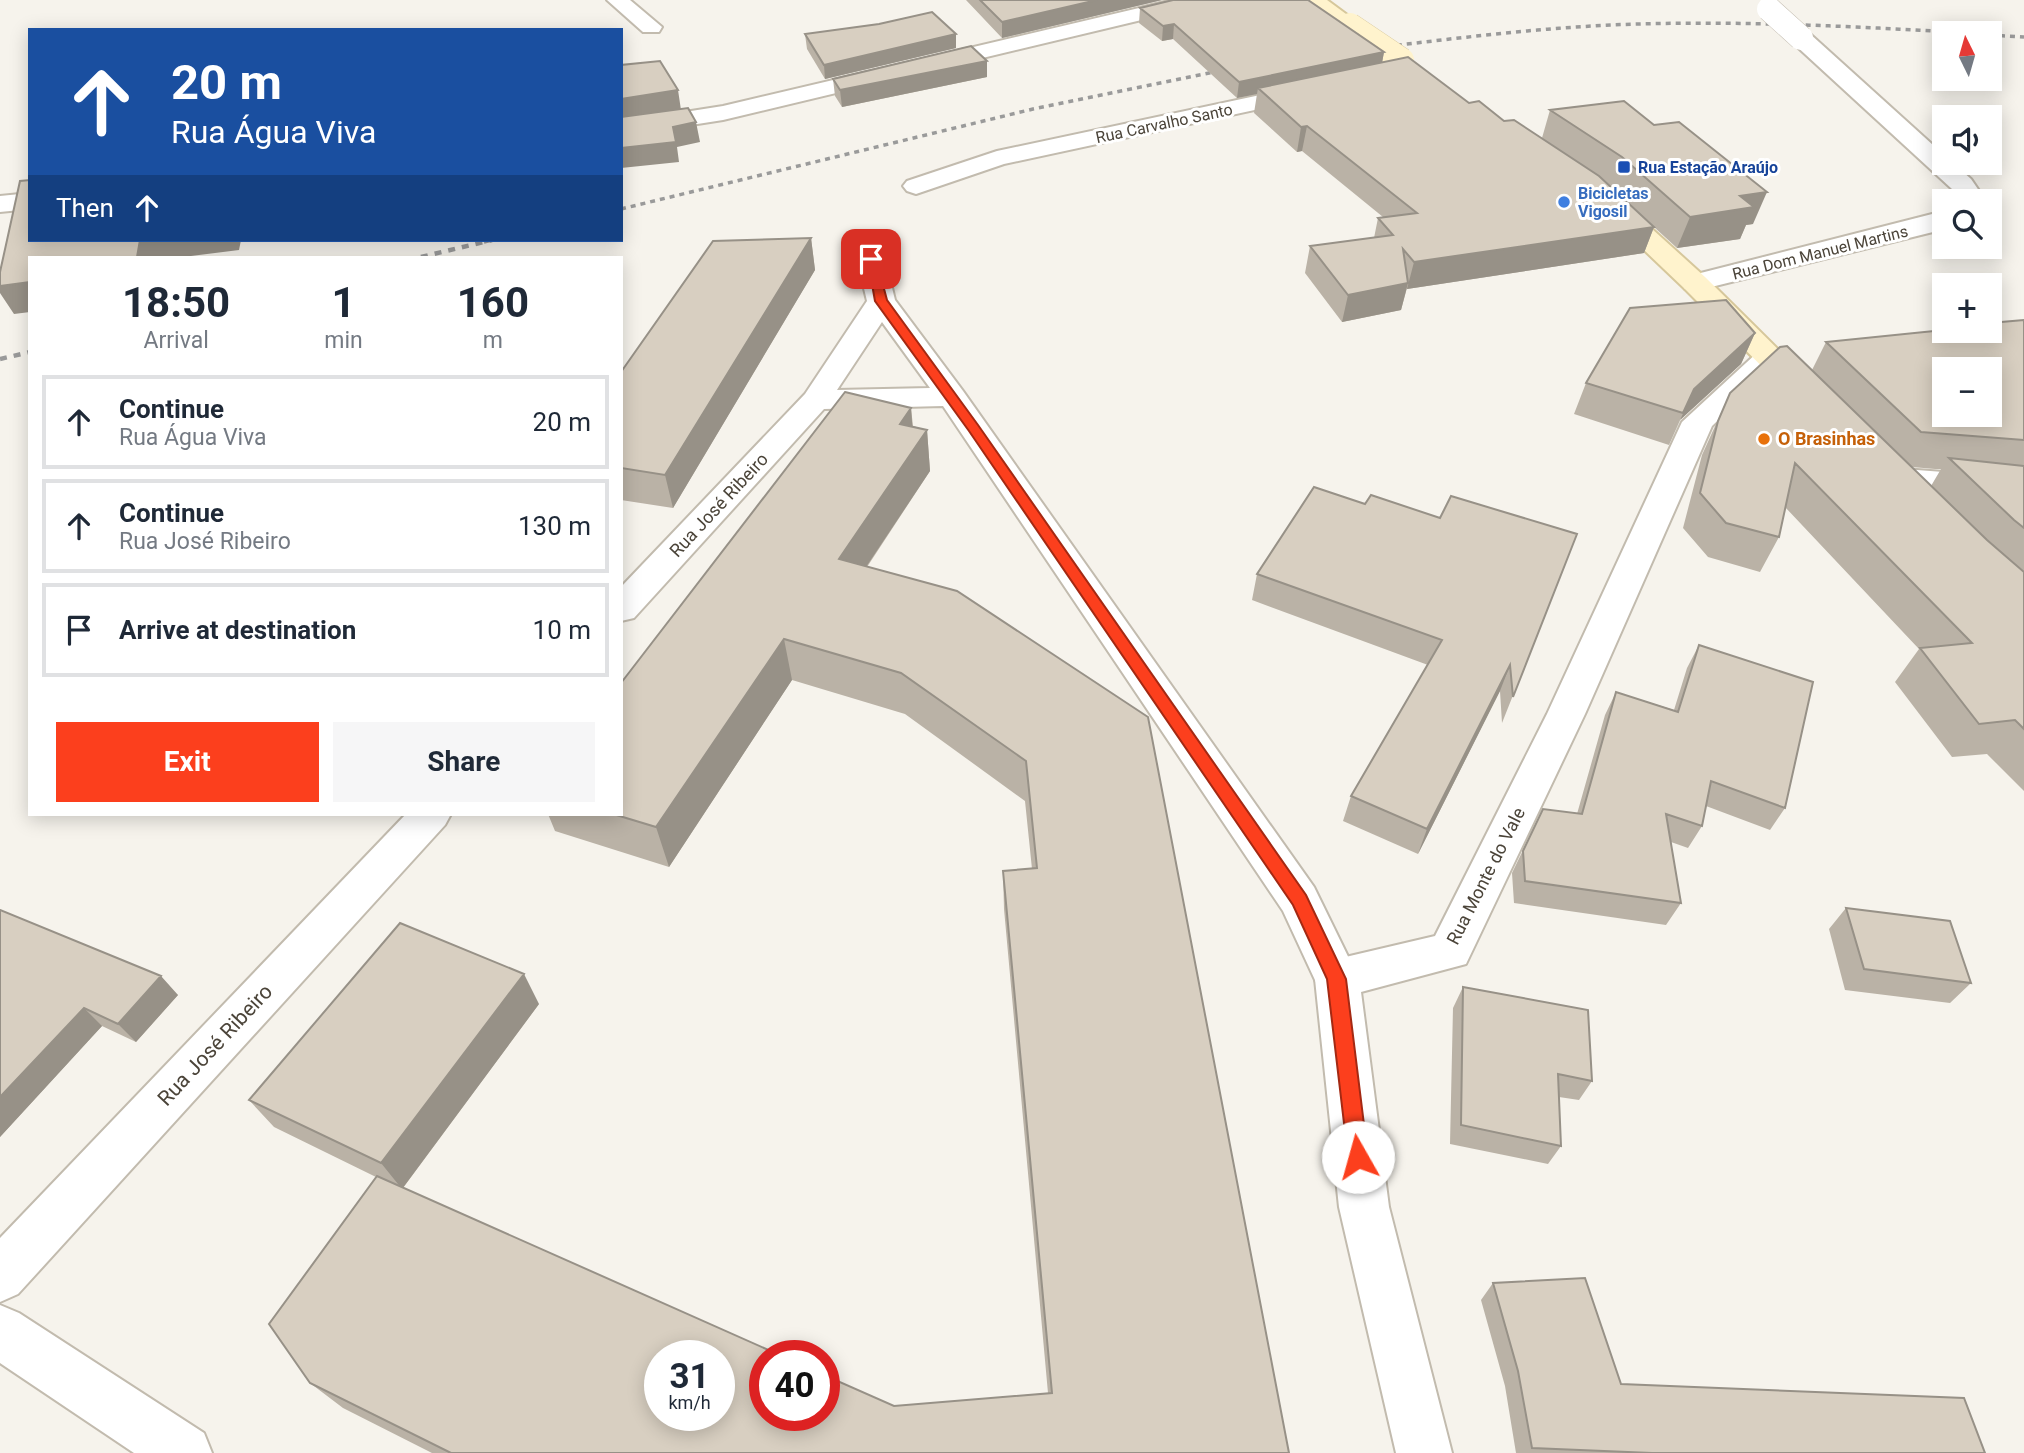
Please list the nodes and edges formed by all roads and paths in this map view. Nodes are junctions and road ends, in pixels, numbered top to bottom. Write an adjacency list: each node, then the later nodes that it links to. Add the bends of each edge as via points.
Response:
1 (617, 0): 5 (street)
2 (1200, 0): 8 (street, via 723,113)
3 (1313, 0): 6 (main road, bridge)
4 (1765, 4): 11 (street, bridge)
5 (651, 27)
6 (1408, 70)
7 (1334, 87): 9 (street, Rua Carvalho Santo, via 997,158)
8 (623, 129)
9 (916, 186)
10 (1590, 188): 16 (main road)
11 (1965, 189)
12 (28, 201): 13 (street)
13 (0, 204)
14 (1932, 225): 16 (street, Rua Dom Manuel Martins)
15 (871, 259): 17 (street)
16 (1695, 283): 18 (main road)
17 (881, 301): 19 (street); 20 (street, Rua José Ribeiro)
18 (1769, 357): 21 (main road); 27 (street, Rua Monte do Vale, via 1698,422 1566,714 1450,951)
19 (952, 397): 20 (street); 27 (street, via 1299,900)
20 (816, 400): 25 (street, Rua José Ribeiro)
21 (1825, 413)
22 (1881, 468): 23 (street); 24 (main road)
23 (2024, 489)
24 (1919, 507)
25 (623, 607)
26 (428, 816): 28 (street, Rua José Ribeiro)
27 (1337, 979): 31 (street, via 1364,1207)
28 (0, 1276)
29 (0, 1332): 30 (street)
30 (184, 1453)
31 (1424, 1453)

